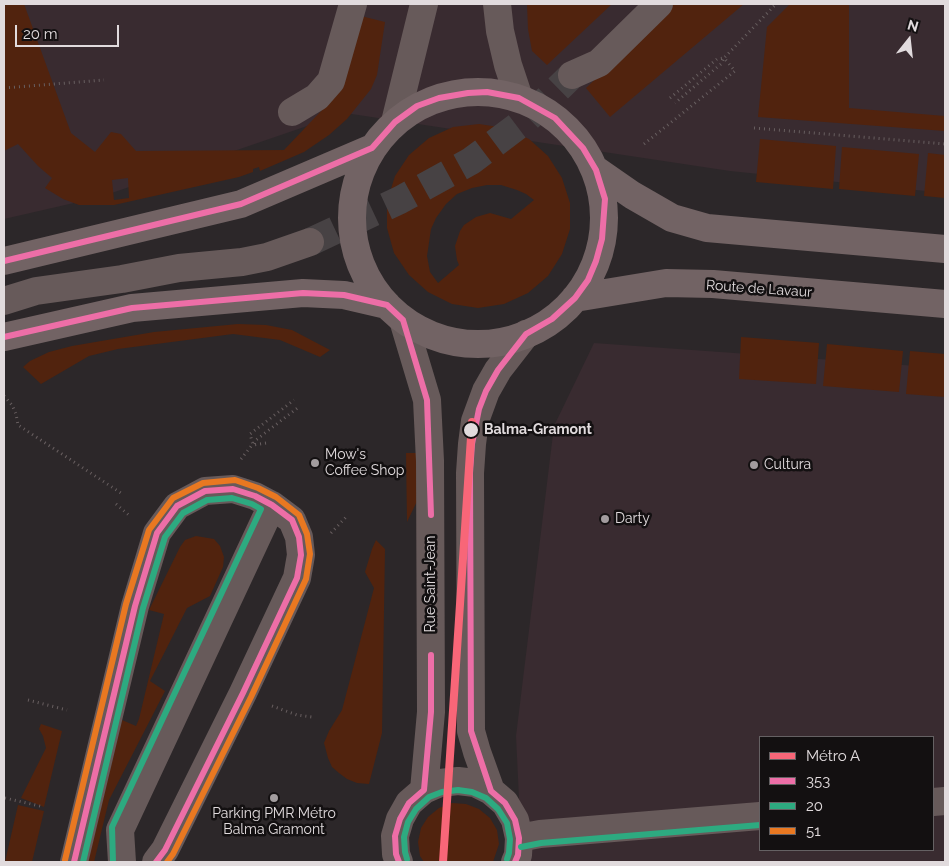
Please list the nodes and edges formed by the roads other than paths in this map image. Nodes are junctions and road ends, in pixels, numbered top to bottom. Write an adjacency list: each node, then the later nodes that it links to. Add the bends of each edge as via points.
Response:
1 (353, 4): 7 (street, via 330,80 317,97)
2 (424, 4): 8 (street)
3 (497, 4): 6 (street, via 500,31)
4 (659, 4): 5 (street, via 599,63)
5 (572, 75)
6 (519, 98): 8 (main road, via 487,92 439,98 417,106); 10 (main road, via 555,118 583,148)
7 (292, 112)
8 (395, 122): 9 (main road)
9 (372, 148): 13 (main road, via 241,204); 17 (main road, via 359,173 352,201 355,250 372,288)
10 (596, 170): 12 (main road, via 672,218 707,228); 14 (main road, via 605,199 602,240 588,280)
11 (310, 242): 15 (street, via 242,262 179,268 36,291)
12 (945, 249)
13 (4, 261)
14 (575, 298): 16 (main road, Route de Lavaur, via 666,283 713,284); 18 (main road, via 552,319)
15 (4, 301)
16 (945, 304)
17 (395, 313): 18 (main road, via 430,334 455,340 500,343); 19 (main road, via 344,295 303,292 132,308); 21 (street, Rue Saint-Jean, via 427,400 431,712)
18 (526, 334): 22 (street, via 486,391 472,444 471,731)
19 (4, 337)
20 (272, 505): 25 (street, via 233,489 205,490 177,506 157,533 135,606); 26 (street, via 120,830); 27 (street, via 292,520 299,537 298,578 169,842)
21 (424, 790): 22 (street, via 458,780); 28 (street, via 409,803 400,819 395,836)
22 (492, 791): 24 (street, via 505,803 515,820)
23 (759, 816): 24 (street, via 540,834)
24 (517, 850)
25 (74, 862)
26 (122, 862)
27 (156, 862)
28 (399, 862)

